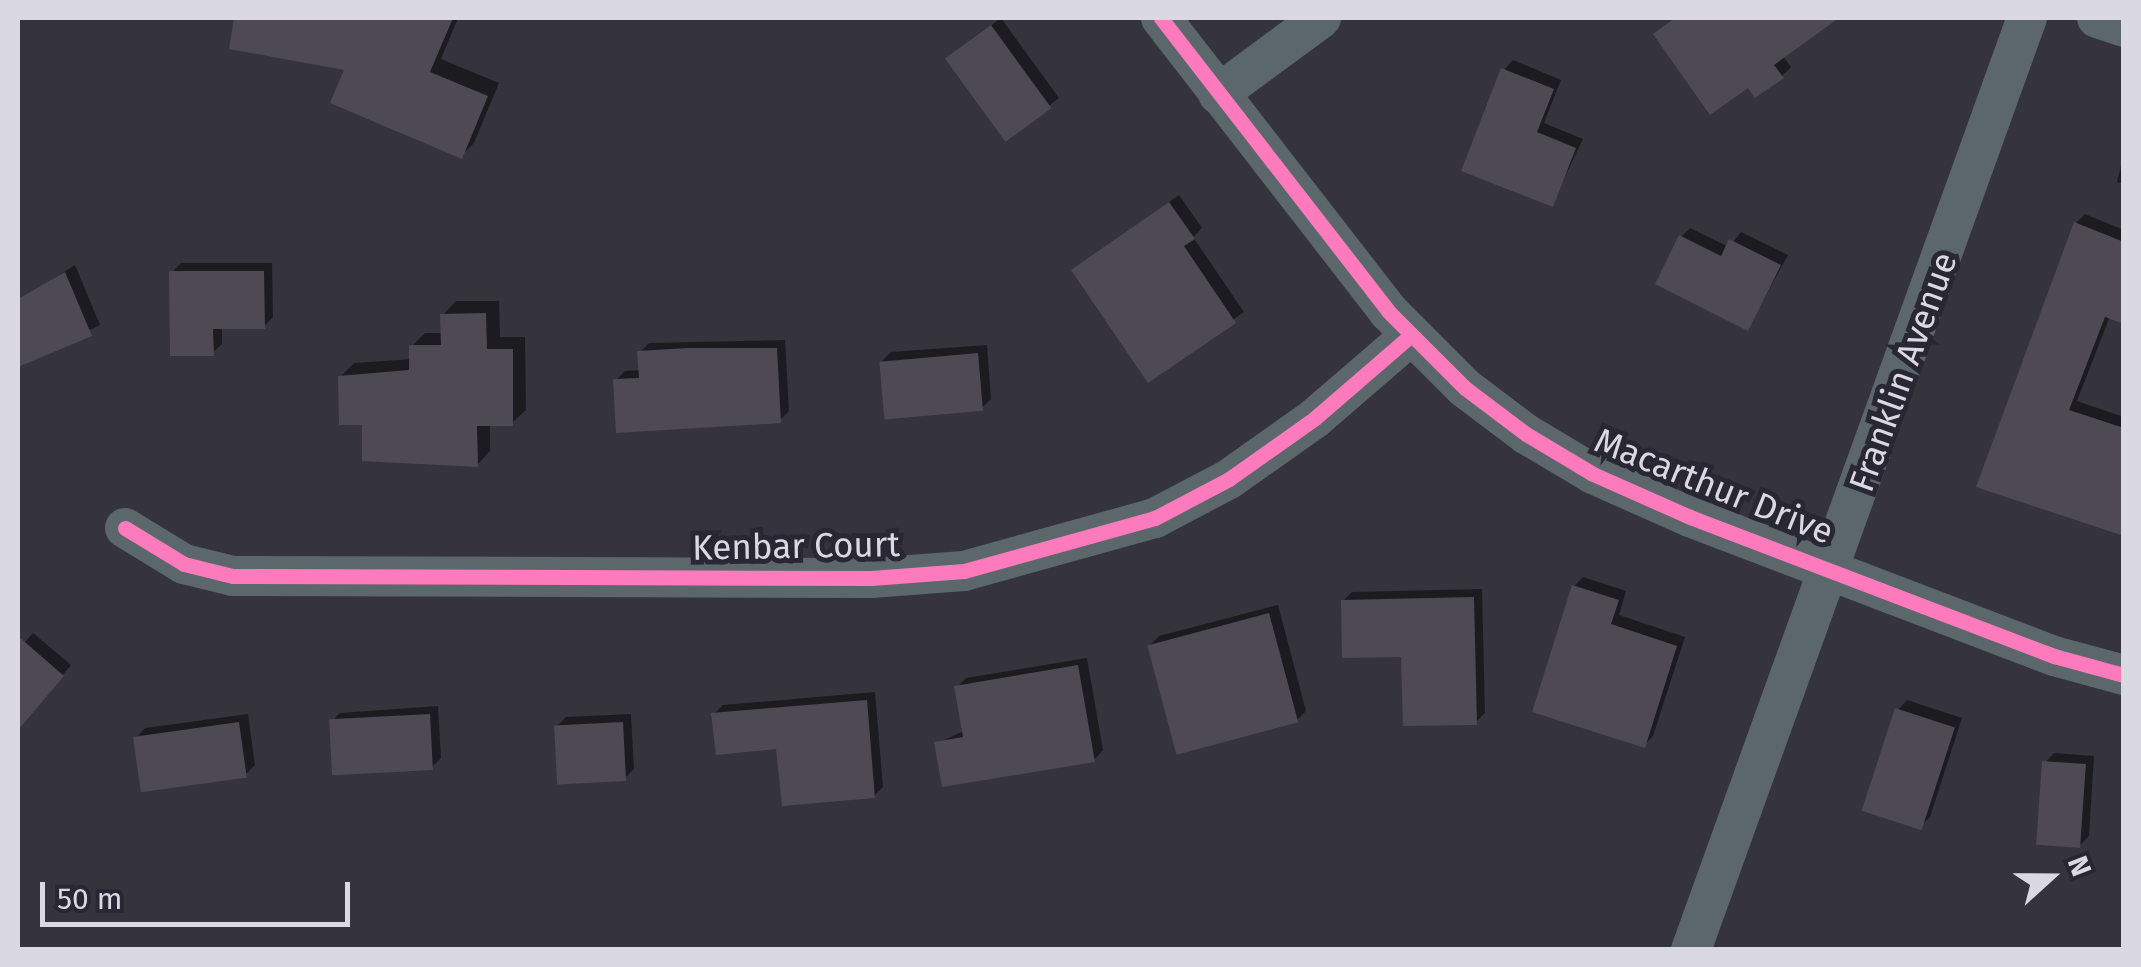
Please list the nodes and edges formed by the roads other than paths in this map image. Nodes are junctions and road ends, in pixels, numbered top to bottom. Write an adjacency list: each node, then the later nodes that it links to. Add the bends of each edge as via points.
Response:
1 (1162, 18): 6 (street, Macarthur Drive)
2 (1321, 18): 6 (street)
3 (2027, 18): 9 (street, Franklin Avenue)
4 (2097, 18): 5 (street)
5 (2124, 27)
6 (1218, 94): 7 (street, Macarthur Drive)
7 (1410, 335): 8 (street, Kenbar Court, via 1302,427 1155,518 964,571 871,578 232,576 184,564); 9 (street, Macarthur Drive, via 1526,434 1593,474)
8 (125, 528)
9 (1834, 566): 10 (street, Macarthur Drive, via 2054,656); 11 (street, Franklin Avenue)
10 (2124, 675)
11 (1691, 950)

